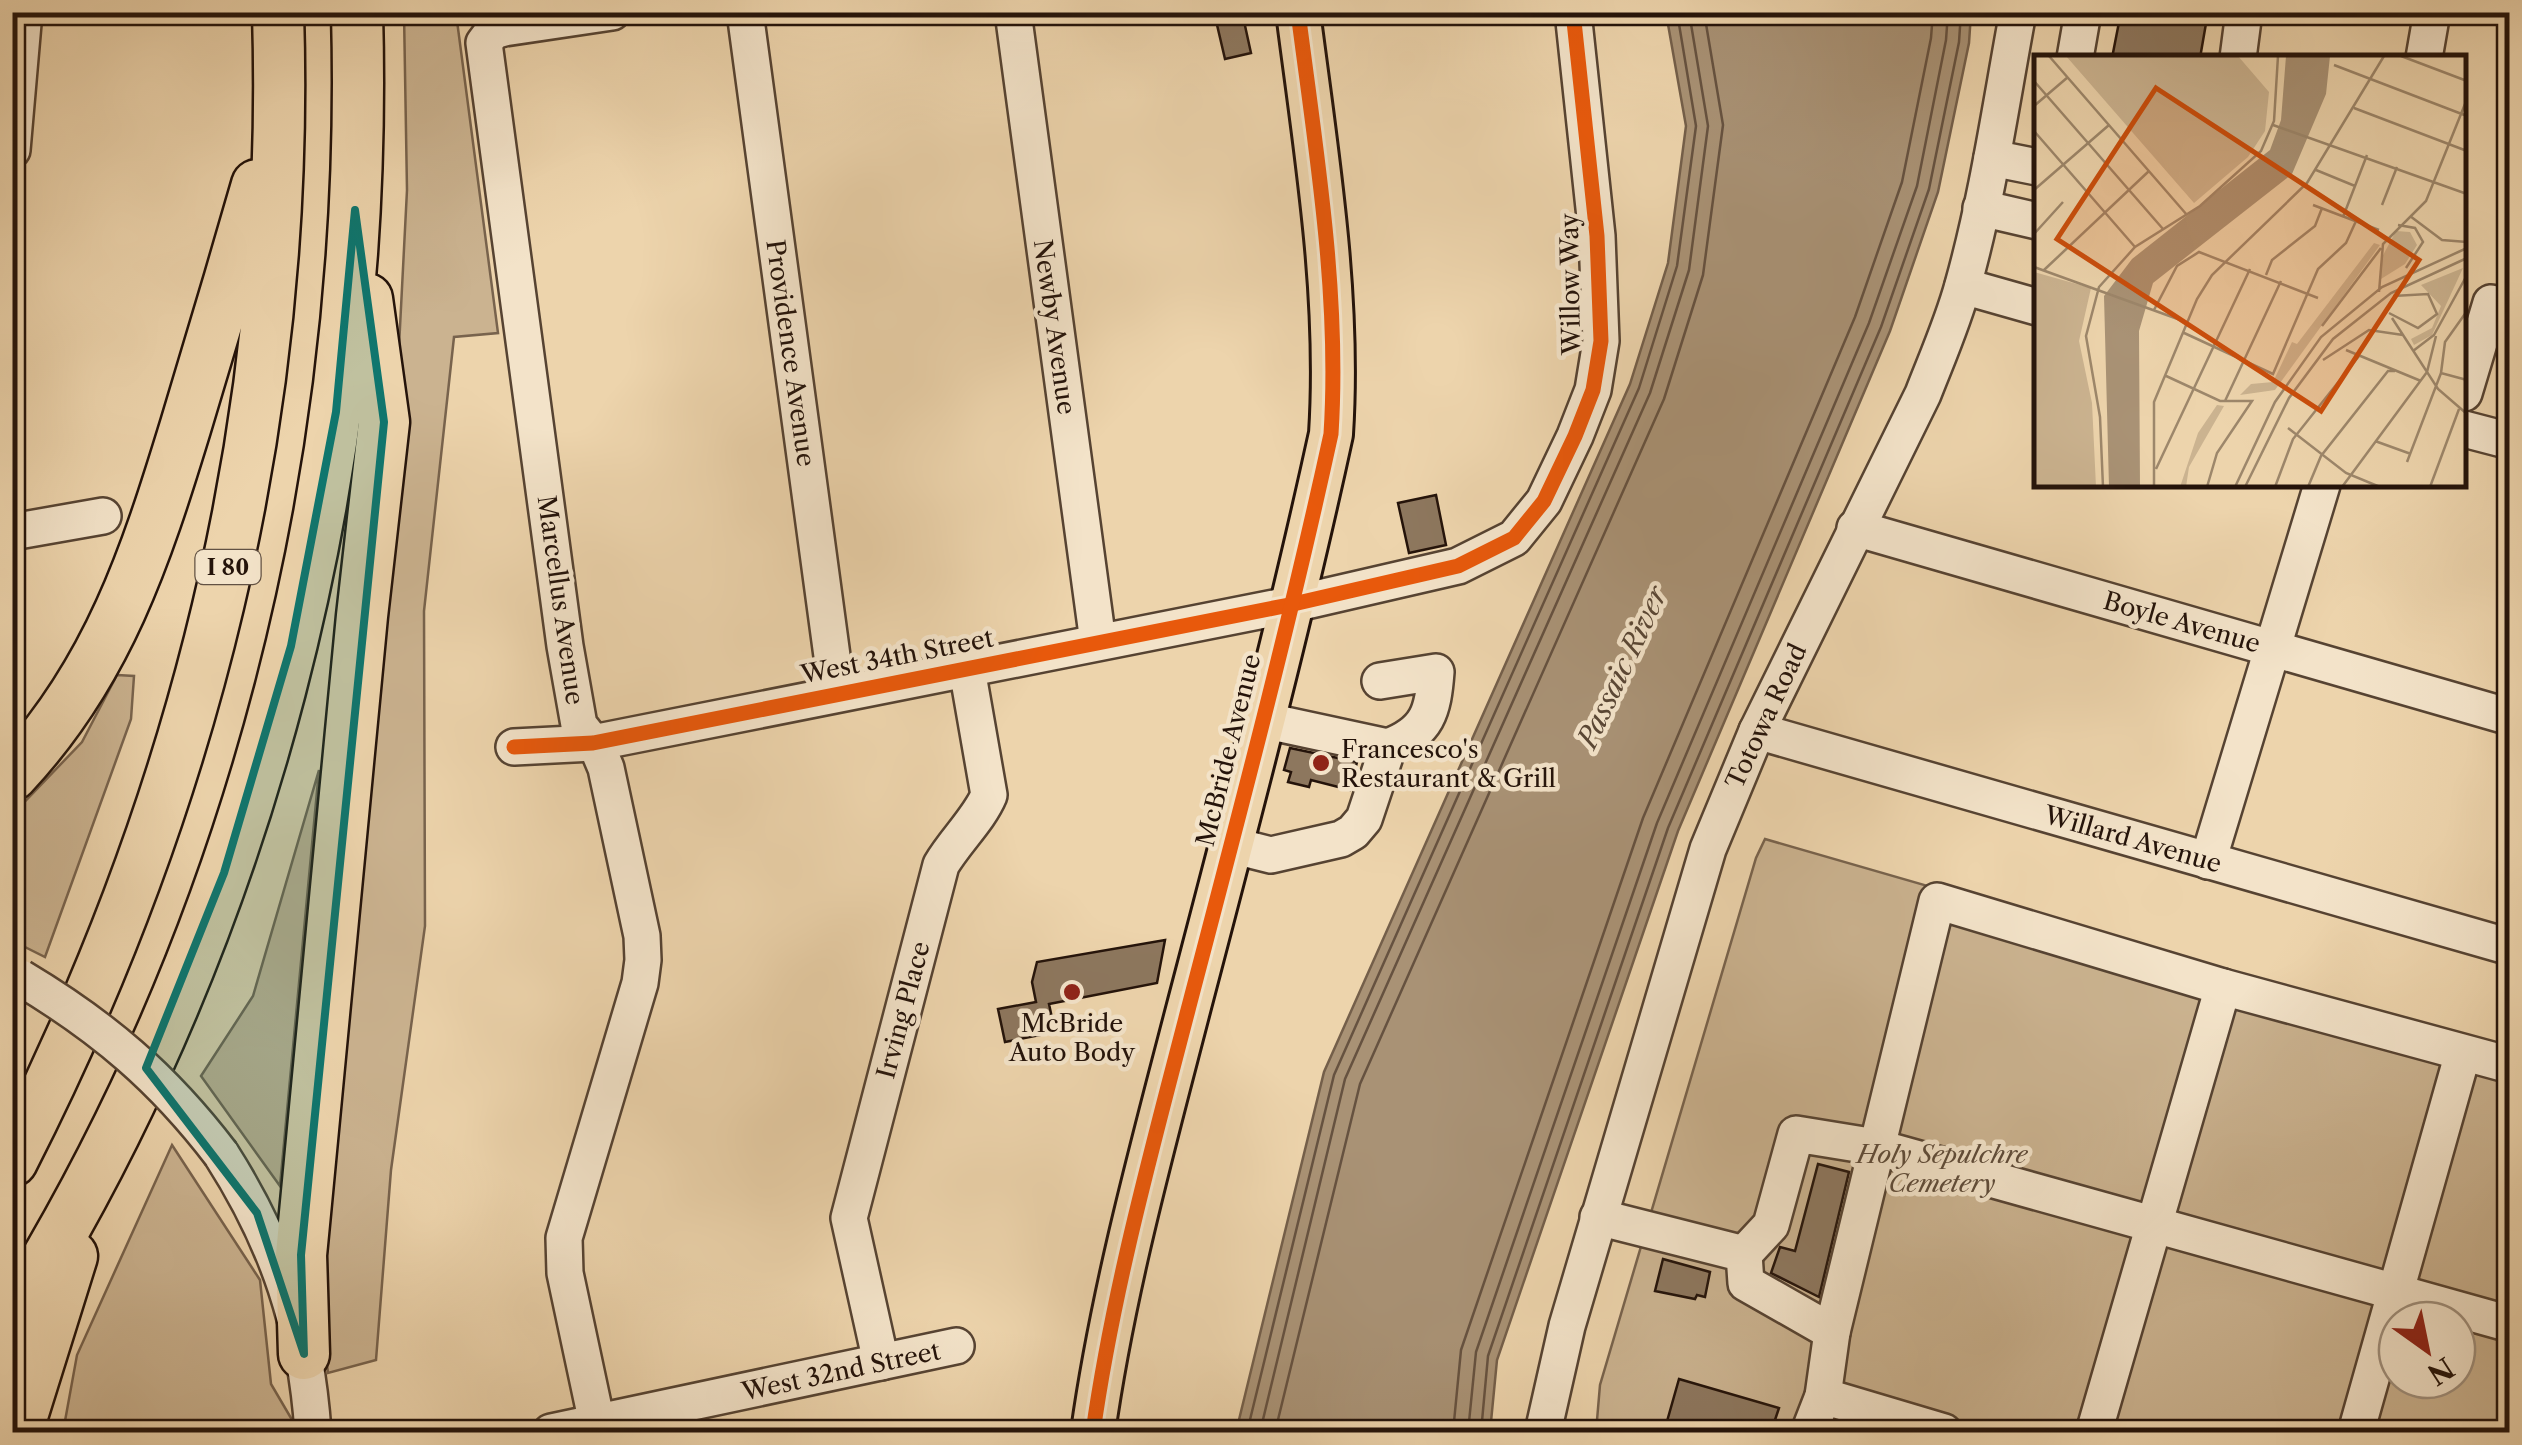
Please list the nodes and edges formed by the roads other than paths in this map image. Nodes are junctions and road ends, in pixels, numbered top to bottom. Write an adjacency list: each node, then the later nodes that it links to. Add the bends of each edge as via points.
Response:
1 (24, 12): 17 (street)
2 (278, 12): 16 (highway, I 80)
3 (357, 12): 21 (highway)
4 (612, 12): 42 (street, Marcellus Avenue, via 493,32 484,44 566,646 579,724)
5 (745, 12): 38 (street, Providence Avenue)
6 (1012, 12): 34 (street, Newby Avenue)
7 (1298, 12): 33 (main road, McBride Avenue, via 1334,384 1331,434)
8 (1573, 12): 33 (street, Willow Way, via 1601,341 1592,390 1544,502 1514,538 1458,566)
9 (2018, 12): 18 (street, Totowa Road)
10 (2083, 12): 13 (street)
11 (2244, 12): 14 (street)
12 (2432, 12): 15 (street)
13 (2076, 55)
14 (2238, 55)
15 (2425, 55)
16 (279, 114): 45 (highway, via 129,597 86,680); 51 (highway, I 80, via 262,368 236,534 184,740)
17 (12, 150)
18 (1992, 158): 19 (street); 20 (street, Totowa Road)
19 (2034, 166)
20 (1981, 208): 22 (street); 23 (street, Totowa Road)
21 (355, 210): 56 (highway, via 324,492 272,723 197,947); 66 (highway, via 384,422 301,1255)
22 (2034, 219)
23 (1963, 286): 25 (street); 31 (street, Totowa Road, via 1923,394)
24 (2491, 303): 26 (street)
25 (2034, 306)
26 (2467, 383)
27 (2467, 430): 28 (street)
28 (2510, 442)
29 (2321, 488): 35 (street)
30 (103, 516): 32 (street)
31 (1855, 528): 35 (street, Boyle Avenue); 41 (street, Totowa Road)
32 (12, 532)
33 (1289, 605): 34 (street, West 34th Street); 40 (main road, McBride Avenue)
34 (1098, 642): 36 (street, West 34th Street)
35 (2274, 649): 39 (street, Boyle Avenue); 47 (street)
36 (968, 669): 38 (street, West 34th Street); 67 (street, Irving Place, via 989,795 942,865 849,1218)
37 (1380, 681): 43 (street, via 1436,672 1433,710 1415,732)
38 (837, 692): 42 (street, West 34th Street)
39 (2510, 717)
40 (1262, 720): 43 (street); 46 (main road, McBride Avenue)
41 (1757, 731): 47 (street, Willard Avenue); 58 (street, Totowa Road, via 1708,849)
42 (593, 743): 44 (street, West 34th Street); 70 (street, Marcellus Avenue, via 606,768 643,960 564,1238 565,1274)
43 (1388, 746): 46 (street, via 1364,819 1353,832 1271,855)
44 (514, 747)
45 (12, 775)
46 (1231, 845): 74 (main road, McBride Avenue, via 1160,1114)
47 (2208, 861): 48 (street, Willard Avenue)
48 (2510, 948)
49 (17, 976): 66 (street, bridge, via 138,1060 221,1154 274,1246)
50 (2223, 987): 52 (street); 55 (street, via 1938,900); 59 (street)
51 (90, 1002): 54 (highway); 57 (highway, I 80)
52 (2463, 1053): 53 (street); 61 (street)
53 (2510, 1065)
54 (12, 1088)
55 (1876, 1147): 59 (street); 60 (street, via 1796,1134 1770,1225); 64 (street)
56 (106, 1151): 62 (highway); 71 (highway)
57 (12, 1161)
58 (1598, 1217): 60 (street); 75 (street, Totowa Road)
59 (2156, 1225): 61 (street); 78 (street)
60 (1744, 1254): 64 (street, via 1746,1283)
61 (2396, 1292): 63 (street); 79 (street)
62 (12, 1317)
63 (2510, 1324)
64 (1832, 1332): 68 (street)
65 (956, 1346): 67 (street, West 32nd Street)
66 (304, 1354): 72 (street)
67 (881, 1362): 69 (street, West 32nd Street)
68 (1822, 1396): 76 (street); 77 (street)
69 (705, 1416): 70 (street, West 32nd Street)
70 (597, 1423): 73 (street, West 32nd Street)
71 (17, 1432)
72 (313, 1432)
73 (551, 1432)
74 (1093, 1432)
75 (1544, 1432)
76 (1809, 1432)
77 (1944, 1432)
78 (2094, 1432)
79 (2356, 1432)

